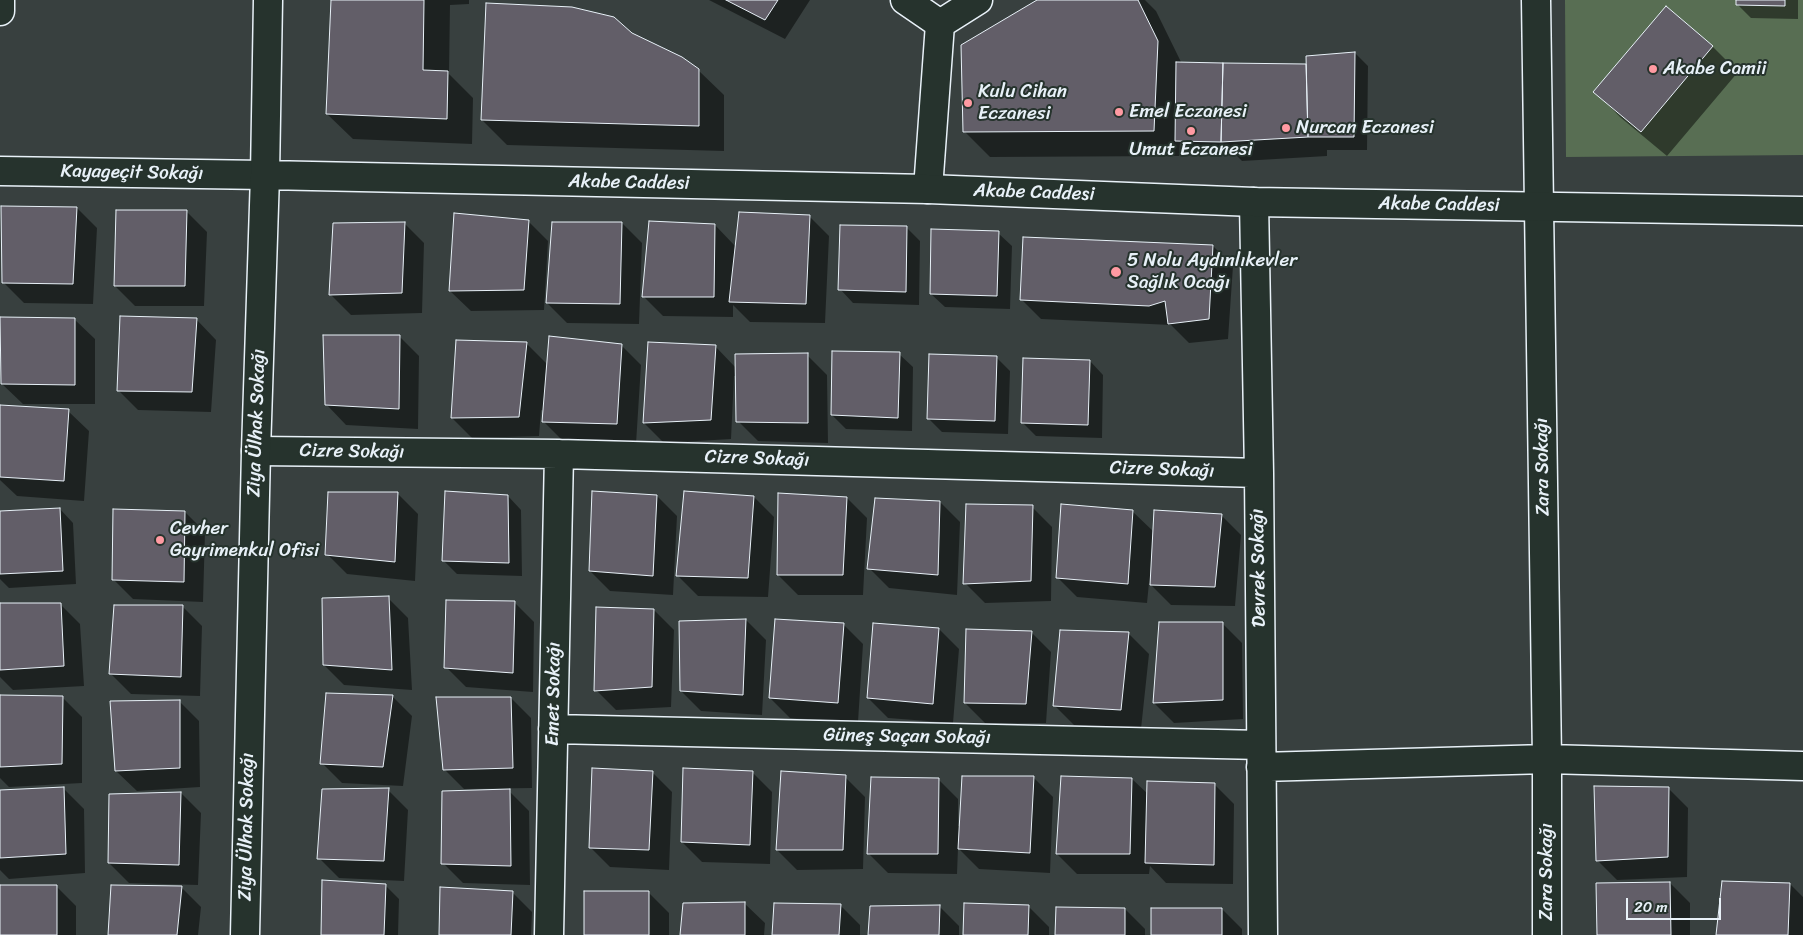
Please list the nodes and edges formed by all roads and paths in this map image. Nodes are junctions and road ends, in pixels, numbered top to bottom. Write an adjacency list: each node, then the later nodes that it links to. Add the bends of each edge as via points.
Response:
1 (0, 0): 6 (street)
2 (268, 0): 9 (street, Ziya Ülhak Sokağı)
3 (905, 0): 7 (street)
4 (978, 0): 7 (street)
5 (1536, 0): 12 (street, Zara Sokağı)
6 (0, 11)
7 (940, 24): 10 (street)
8 (0, 171): 9 (street, Kayageçit Sokağı)
9 (265, 175): 10 (street, Akabe Caddesi); 14 (street, Ziya Ülhak Sokağı)
10 (928, 189): 11 (street, Akabe Caddesi)
11 (1254, 202): 12 (street, Akabe Caddesi); 16 (street, Devrek Sokağı)
12 (1540, 206): 13 (street, Akabe Caddesi); 19 (street, Zara Sokağı)
13 (1803, 211)
14 (256, 451): 15 (street, Cizre Sokağı); 21 (street, Ziya Ülhak Sokağı)
15 (559, 454): 16 (street, Cizre Sokağı); 17 (street, Emet Sokağı)
16 (1259, 472): 18 (street, Devrek Sokağı)
17 (553, 729): 18 (street, Güneş Saçan Sokağı); 22 (street, Emet Sokağı)
18 (1261, 756): 19 (street, Güneş Saçan Sokağı); 23 (street, Devrek Sokağı)
19 (1547, 760): 20 (street, Güneş Saçan Sokağı); 24 (street, Zara Sokağı)
20 (1803, 766)
21 (245, 935)
22 (549, 935)
23 (1262, 935)
24 (1547, 935)

